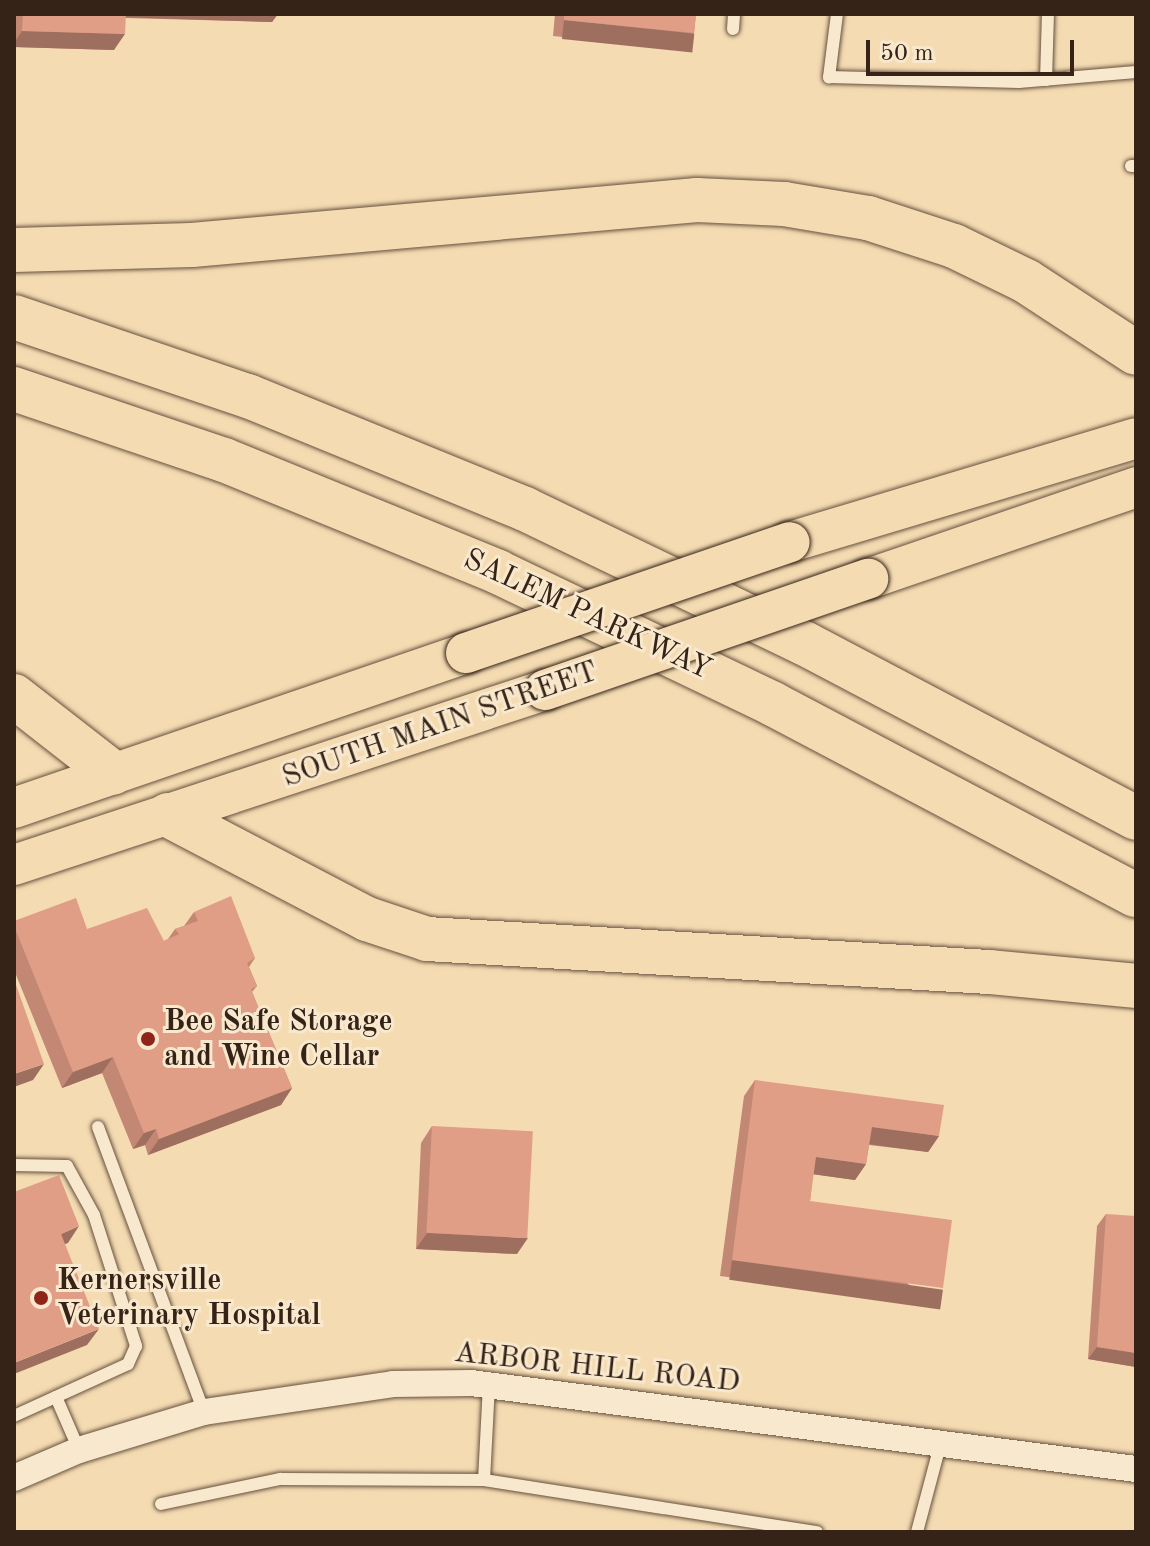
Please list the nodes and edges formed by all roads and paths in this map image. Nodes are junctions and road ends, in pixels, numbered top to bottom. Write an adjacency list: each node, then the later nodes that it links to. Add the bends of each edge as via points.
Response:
1 (734, 14): 4 (lane)
2 (837, 14): 6 (lane, via 829,77)
3 (1048, 14): 6 (lane)
4 (733, 29)
5 (1136, 72): 6 (lane)
6 (1046, 80)
7 (14, 250): 9 (highway, via 192,245 697,200 784,204 868,218 954,246 1026,281)
8 (14, 317): 17 (highway, via 248,396 525,509 791,636)
9 (1136, 353)
10 (14, 389): 19 (highway, SALEM PARKWAY, via 224,460 498,572 773,704)
11 (1136, 438): 14 (main road, SOUTH MAIN STREET, bridge, via 790,542)
12 (1136, 487): 16 (main road, SOUTH MAIN STREET, bridge)
13 (14, 696): 14 (highway)
14 (113, 773): 15 (main road, SOUTH MAIN STREET); 16 (main road)
15 (14, 808)
16 (168, 815): 18 (main road, SOUTH MAIN STREET); 20 (highway, via 367,919 427,939 989,972)
17 (1136, 818)
18 (14, 865)
19 (1136, 895)
20 (1136, 986)
21 (98, 1127): 25 (lane)
22 (14, 1165): 24 (lane, via 67,1166 94,1215 136,1346 128,1364)
23 (489, 1384): 25 (street, ARBOR HILL ROAD, via 393,1384); 27 (street, ARBOR HILL ROAD); 31 (lane)
24 (56, 1397): 26 (lane); 28 (lane)
25 (204, 1412): 28 (street, ARBOR HILL ROAD)
26 (14, 1416)
27 (942, 1440): 29 (street, ARBOR HILL ROAD); 34 (lane)
28 (79, 1450): 30 (street, ARBOR HILL ROAD)
29 (1136, 1469)
30 (14, 1478)
31 (484, 1480): 32 (lane, via 280,1479); 33 (lane)
32 (161, 1504)
33 (817, 1532)
34 (917, 1532)

